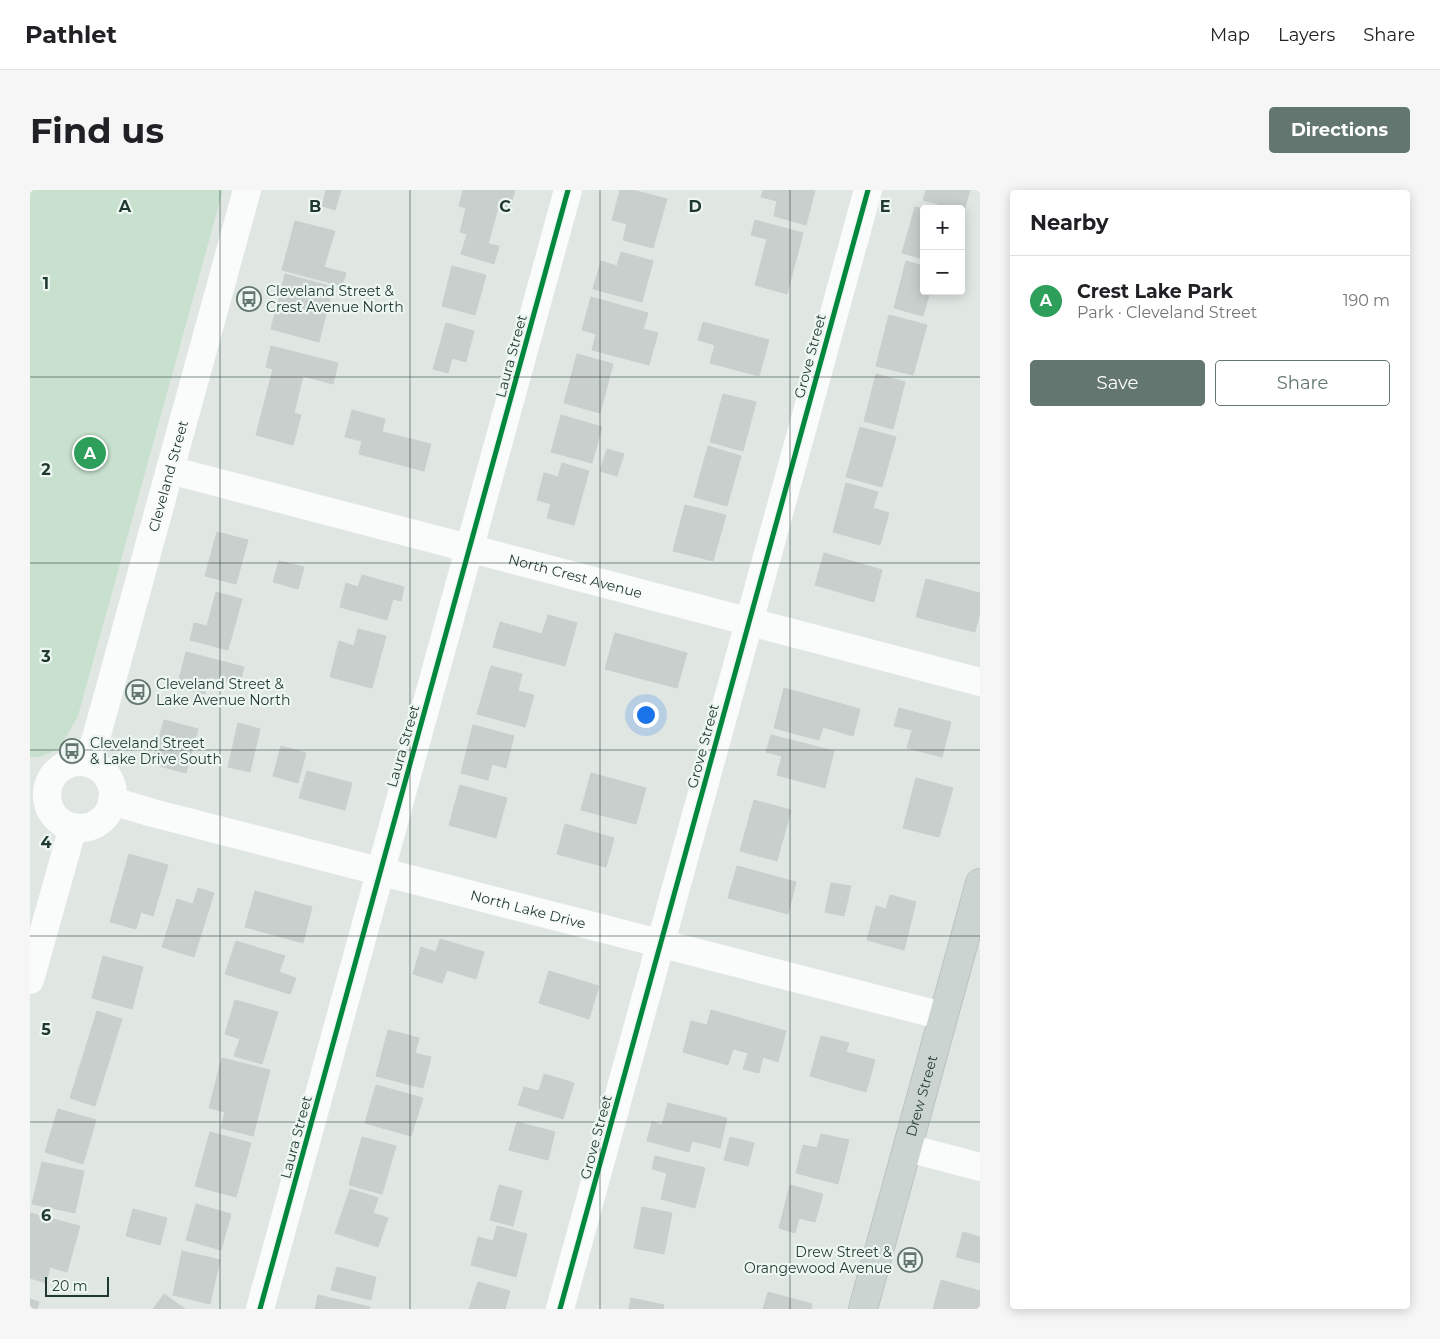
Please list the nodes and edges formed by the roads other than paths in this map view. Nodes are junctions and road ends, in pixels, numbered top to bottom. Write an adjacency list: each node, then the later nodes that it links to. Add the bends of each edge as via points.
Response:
1 (247, 190): 4 (street, Cleveland Street)
2 (568, 190): 5 (street, Laura Street)
3 (868, 190): 6 (street, Grove Street)
4 (170, 470): 5 (street, North Crest Avenue); 8 (street, Cleveland Street)
5 (470, 548): 6 (street, North Crest Avenue); 12 (street, Laura Street)
6 (749, 621): 7 (street, North Crest Avenue); 14 (street, Grove Street)
7 (980, 682)
8 (88, 763): 9 (street, via 78,762 63,767); 10 (street, via 105,773 113,791)
9 (39, 784): 11 (street, via 55,816)
10 (112, 800): 11 (street, via 109,811 94,825); 12 (street, North Lake Drive)
11 (73, 827): 15 (street)
12 (381, 870): 14 (street, North Lake Drive); 19 (street, Laura Street)
13 (980, 883): 16 (main road, Drew Street)
14 (660, 944): 16 (street, North Lake Drive); 20 (street, Grove Street)
15 (30, 980)
16 (944, 1016): 17 (main road, Drew Street)
17 (908, 1148): 18 (street); 21 (main road, Drew Street)
18 (980, 1167)
19 (260, 1309)
20 (560, 1309)
21 (863, 1309)

